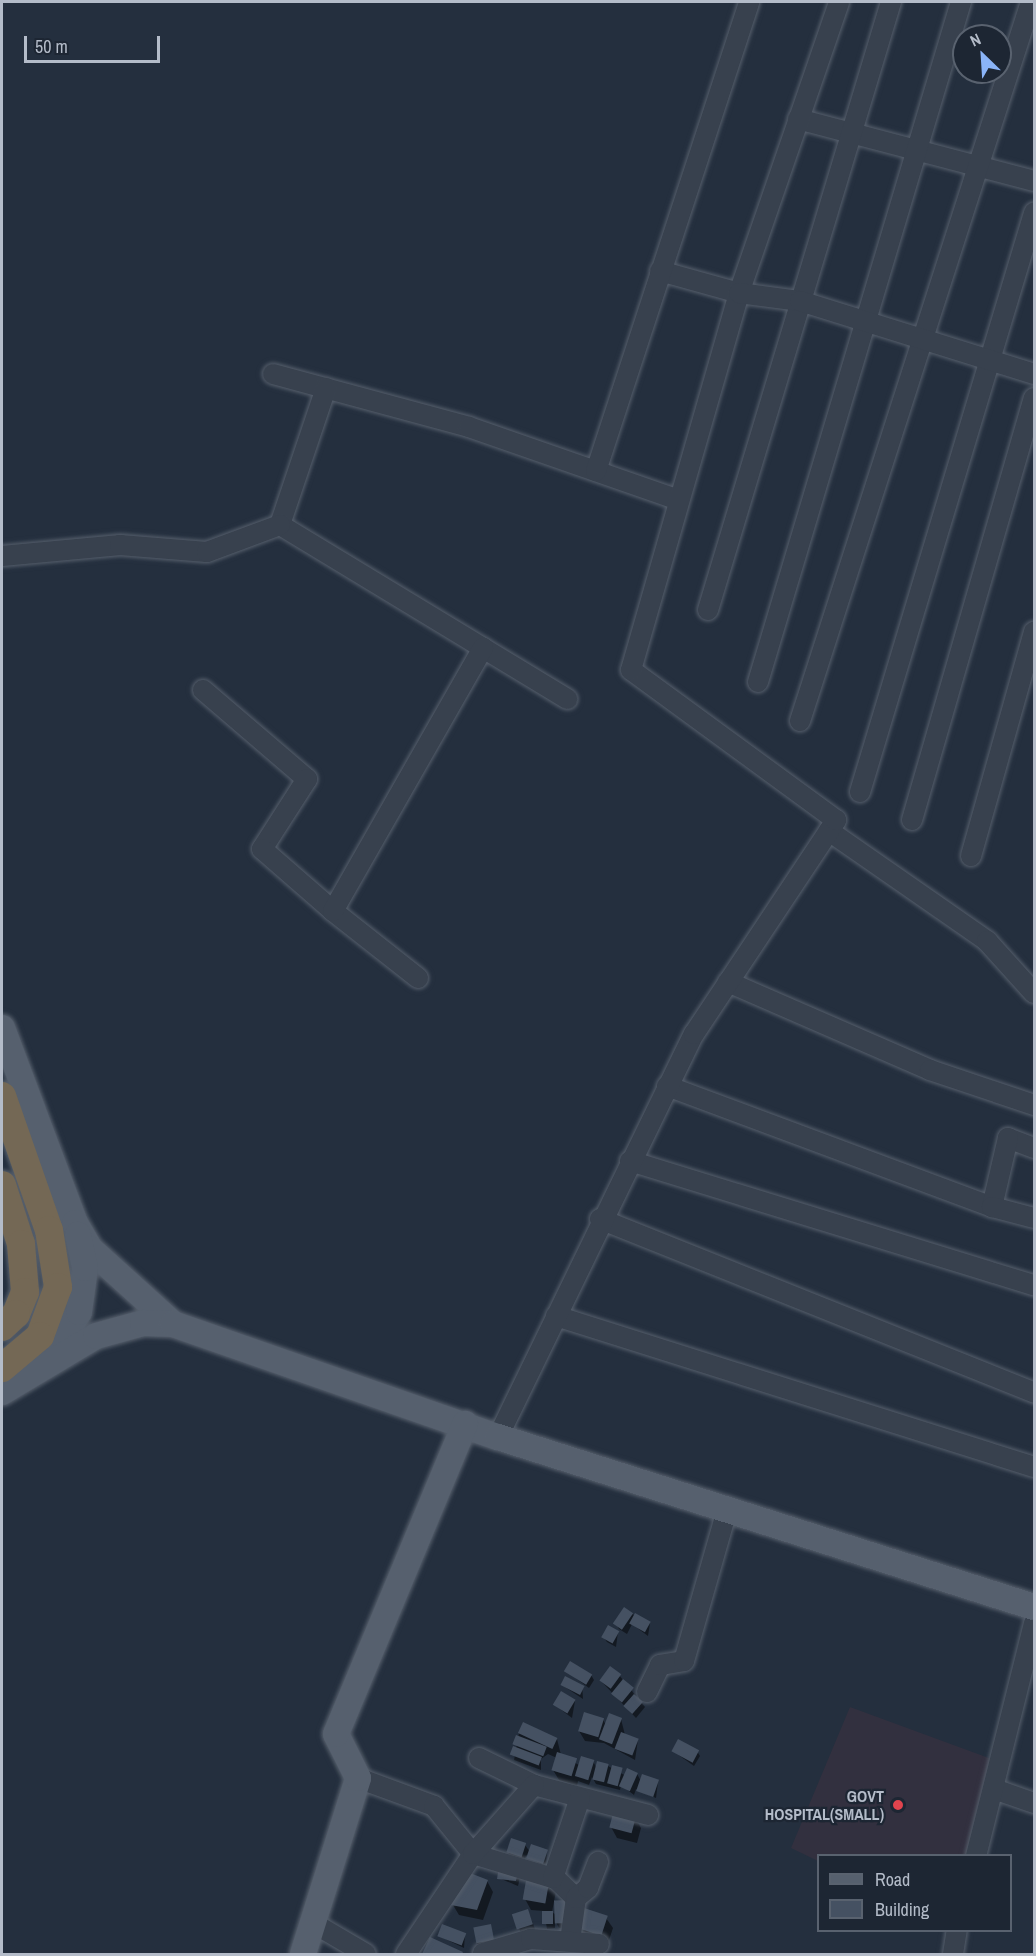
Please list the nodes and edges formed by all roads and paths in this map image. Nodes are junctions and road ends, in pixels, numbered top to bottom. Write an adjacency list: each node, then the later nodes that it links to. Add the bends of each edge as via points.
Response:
1 (749, 2): 12 (street)
2 (838, 2): 6 (street)
3 (891, 2): 7 (street)
4 (961, 2): 8 (street)
5 (1030, 2): 9 (street)
6 (798, 118): 7 (street); 13 (street)
7 (851, 132): 8 (street); 14 (street)
8 (915, 150): 9 (street); 15 (street)
9 (978, 166): 10 (street); 16 (street)
10 (1035, 181)
11 (1035, 213): 17 (street)
12 (660, 271): 13 (street); 22 (street)
13 (739, 293): 14 (street); 23 (street)
14 (800, 302): 15 (street); 26 (street)
15 (862, 320): 16 (street); 29 (street)
16 (922, 339): 17 (street); 32 (street)
17 (991, 360): 19 (street); 33 (street)
18 (273, 374): 20 (street)
19 (1035, 374)
20 (326, 388): 22 (street, via 469,427); 24 (street)
21 (1035, 398): 34 (street)
22 (596, 471): 23 (street)
23 (680, 500): 35 (street, via 631,670 836,820)
24 (280, 525): 25 (street, via 207,552 120,545); 28 (street)
25 (2, 555)
26 (708, 610)
27 (1035, 632): 36 (street)
28 (483, 648): 31 (street); 37 (street)
29 (758, 682)
30 (203, 690): 37 (street, via 307,779 262,849)
31 (567, 699)
32 (800, 721)
33 (860, 792)
34 (912, 820)
35 (829, 831): 39 (street); 40 (street, via 987,941)
36 (971, 856)
37 (333, 911): 38 (street)
38 (418, 978)
39 (728, 982): 42 (street); 44 (street, via 930,1070)
40 (1034, 992)
41 (2, 1028): 51 (main road)
42 (668, 1086): 46 (street); 48 (street)
43 (2, 1096): 56 (highway, via 49,1230 58,1287 40,1336)
44 (1035, 1105)
45 (1035, 1148): 48 (street, via 1008,1138)
46 (630, 1161): 50 (street); 52 (street)
47 (2, 1185): 55 (highway, via 21,1244 25,1292 16,1314)
48 (992, 1207): 49 (street)
49 (1035, 1218)
50 (600, 1219): 53 (street); 59 (street)
51 (75, 1223): 54 (main road, via 90,1249); 57 (main road, via 85,1268 79,1312 65,1342)
52 (1035, 1285)
53 (556, 1316): 61 (street); 62 (street)
54 (173, 1324): 57 (main road, via 143,1323 96,1336); 60 (main road)
55 (2, 1327)
56 (2, 1368)
57 (42, 1370): 58 (main road)
58 (2, 1392)
59 (1035, 1394)
60 (465, 1424): 61 (main road); 68 (main road, via 336,1734)
61 (498, 1437): 63 (main road)
62 (1035, 1467)
63 (727, 1509): 64 (main road); 66 (street, via 684,1660 660,1665)
64 (1035, 1607)
65 (1035, 1623): 70 (street)
66 (647, 1692)
67 (479, 1758): 69 (street)
68 (358, 1778): 74 (street, via 434,1806); 79 (main road)
69 (534, 1785): 71 (street); 74 (street)
70 (994, 1789): 72 (street); 75 (street)
71 (580, 1798): 73 (street); 77 (street)
72 (1035, 1803)
73 (648, 1815)
74 (472, 1854): 77 (street); 87 (street)
75 (977, 1854)
76 (598, 1862): 78 (street, via 588,1888)
77 (553, 1878): 78 (street)
78 (576, 1898): 81 (street)
79 (313, 1923): 85 (main road); 86 (street)
80 (957, 1932): 88 (street)
81 (570, 1941): 82 (street); 83 (street)
82 (599, 1944)
83 (517, 1948): 84 (street)
84 (483, 1953)
85 (303, 1954)
86 (366, 1954)
87 (406, 1954)
88 (953, 1954)

